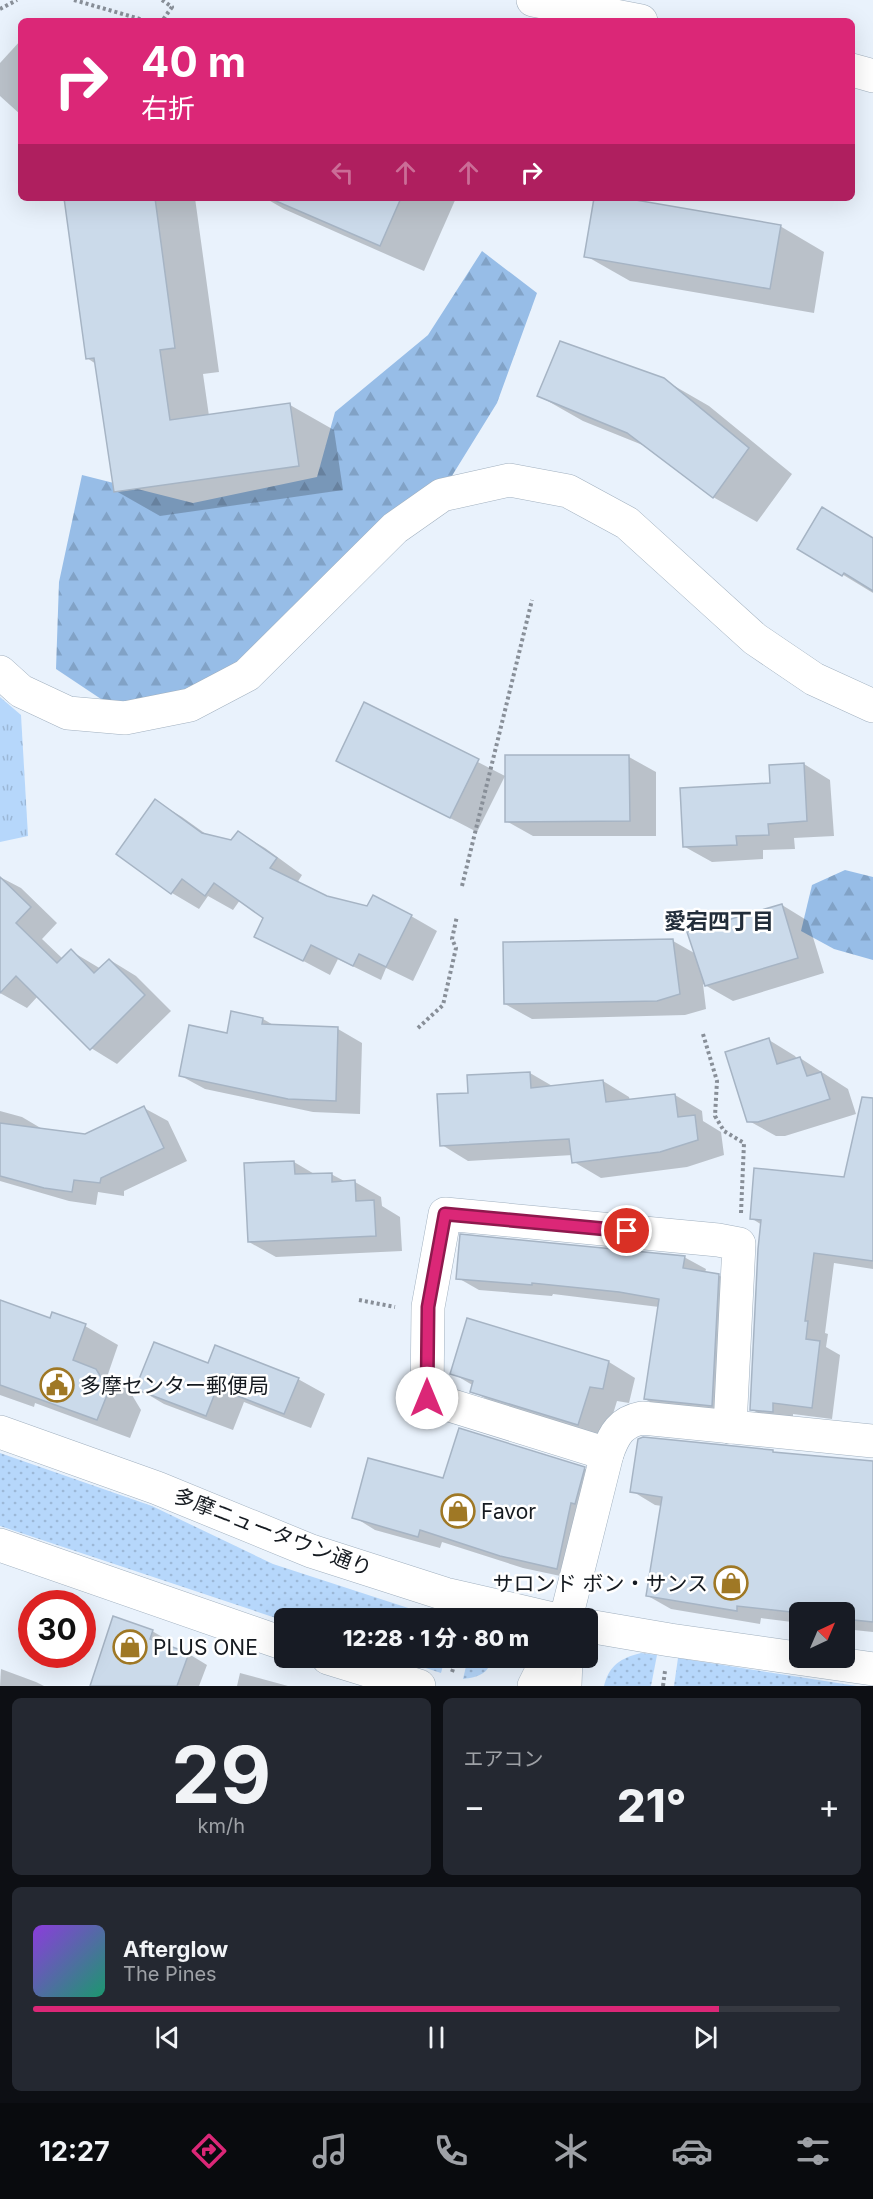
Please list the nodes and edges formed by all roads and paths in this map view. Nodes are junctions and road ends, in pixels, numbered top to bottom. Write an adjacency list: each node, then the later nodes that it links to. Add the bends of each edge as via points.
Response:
1 (17, 0): 5 (path)
2 (74, 0): 6 (path)
3 (162, 0): 7 (path, via 172,7)
4 (533, 0): 8 (street)
5 (0, 9)
6 (137, 18)
7 (164, 18)
8 (626, 18)
9 (855, 71): 10 (street)
10 (873, 76)
11 (532, 600): 14 (path)
12 (0, 672): 13 (street, via 21,691 68,713 125,718 190,705 248,675 395,528 432,501 442,495 509,480 568,491 627,523 755,639 814,680)
13 (873, 706)
14 (462, 886)
15 (457, 916): 16 (path, via 452,939 456,948 443,1005)
16 (418, 1028)
17 (703, 1034): 18 (path, via 717,1081 715,1116 724,1131 744,1143)
18 (739, 1244): 21 (street); 24 (street, via 445,1214 428,1307 427,1398)
19 (359, 1300): 20 (path)
20 (398, 1308)
21 (730, 1427): 23 (street); 24 (street, via 631,1420 613,1436)
22 (0, 1432): 26 (street, 多摩ニュータウン通り, via 157,1488 311,1551 444,1594)
23 (873, 1441)
24 (607, 1454): 27 (street)
25 (0, 1545): 29 (street)
26 (505, 1608)
27 (568, 1608)
28 (598, 1628): 34 (street)
29 (274, 1640)
30 (360, 1668): 36 (street)
31 (453, 1668): 35 (path)
32 (543, 1668): 37 (street)
33 (566, 1668): 38 (street)
34 (873, 1669)
35 (452, 1672)
36 (419, 1686)
37 (534, 1686)
38 (566, 1686)

